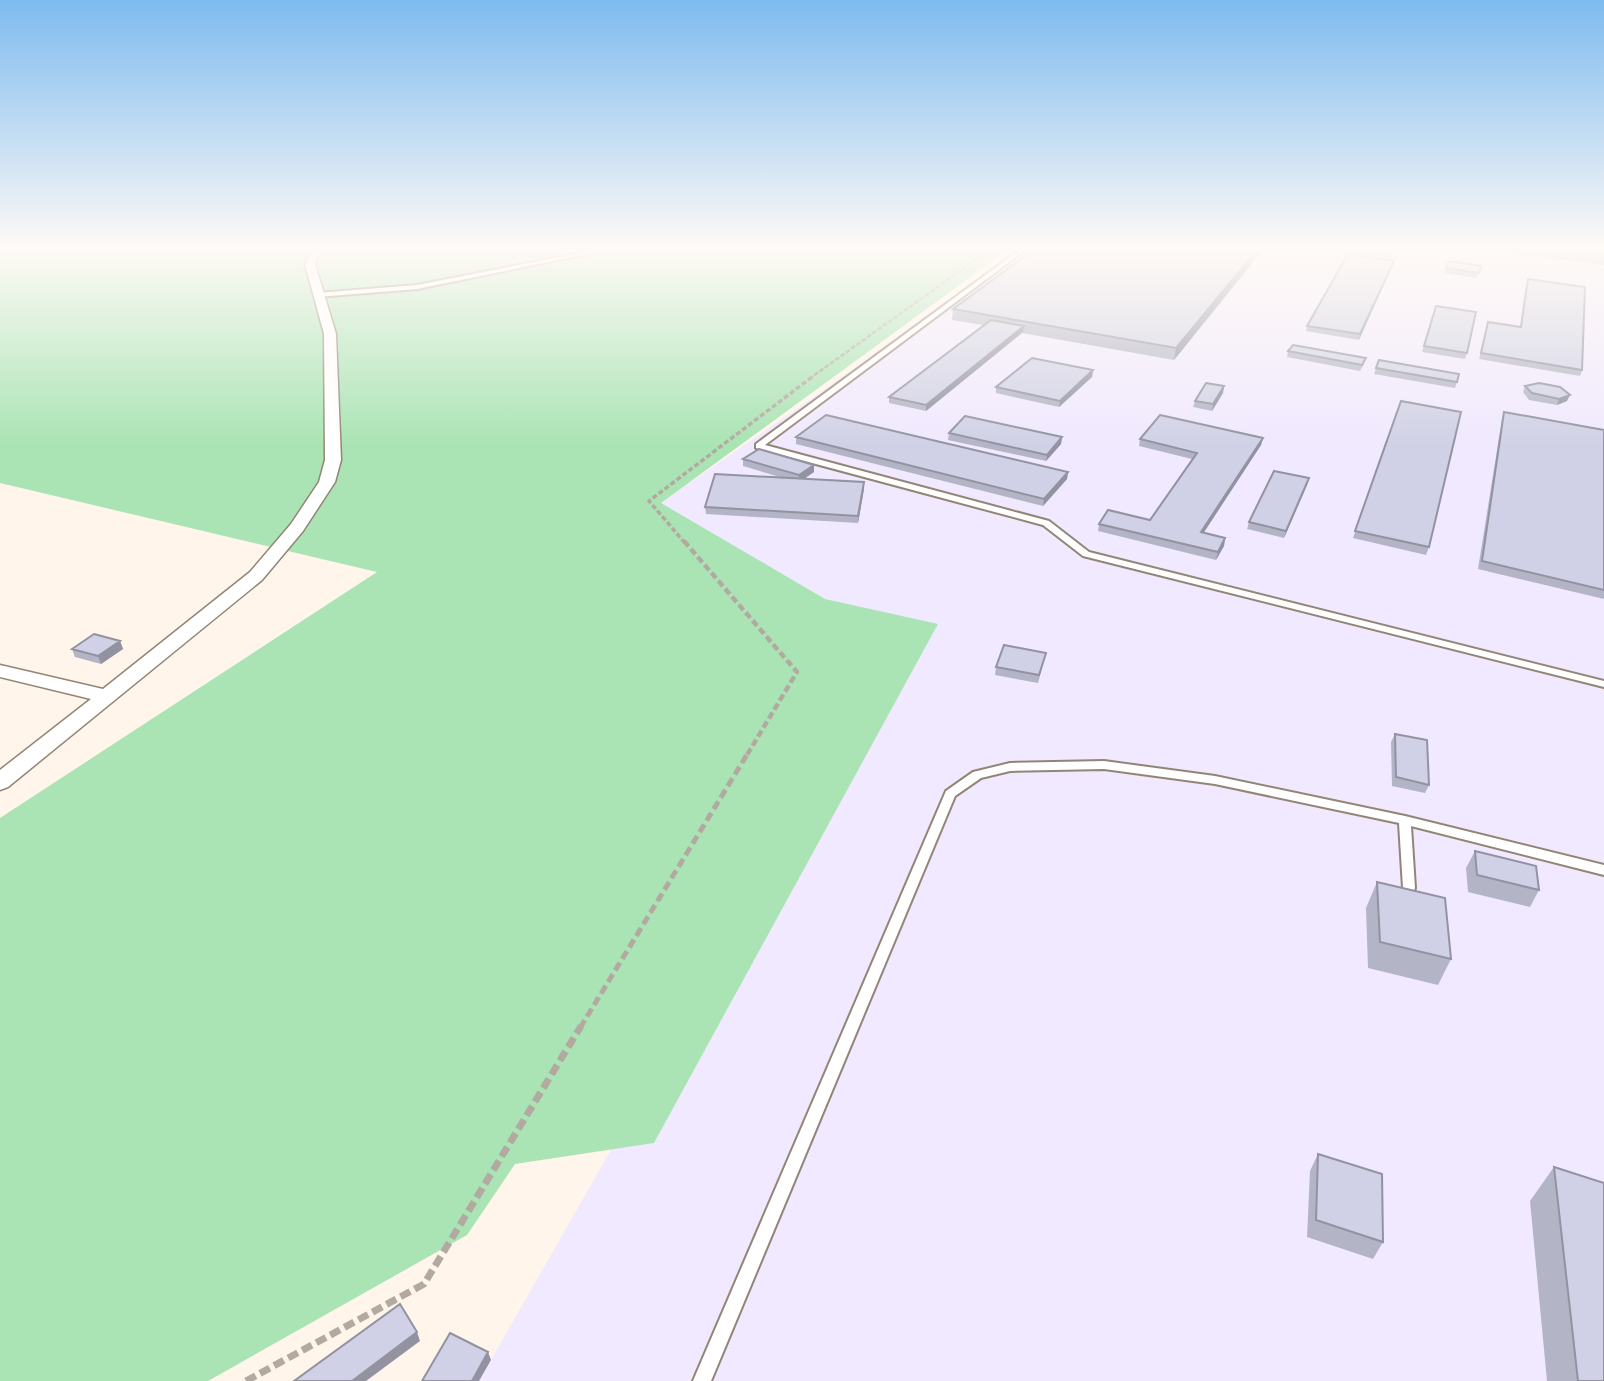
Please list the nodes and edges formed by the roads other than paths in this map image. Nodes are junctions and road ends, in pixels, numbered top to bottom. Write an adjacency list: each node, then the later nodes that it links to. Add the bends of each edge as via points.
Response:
1 (324, 315): 5 (street, via 330,334 333,460 327,482 256,576)
2 (935, 315): 4 (lane, via 759,446 1046,523 1086,554)
3 (0, 671): 5 (street)
4 (1604, 684)
5 (108, 697): 6 (street)
6 (0, 782)
7 (1405, 820): 8 (lane); 9 (lane); 10 (lane, via 1215,780 1104,765 1010,767 976,775 950,794)
8 (1604, 870)
9 (1409, 888)
10 (702, 1381)

